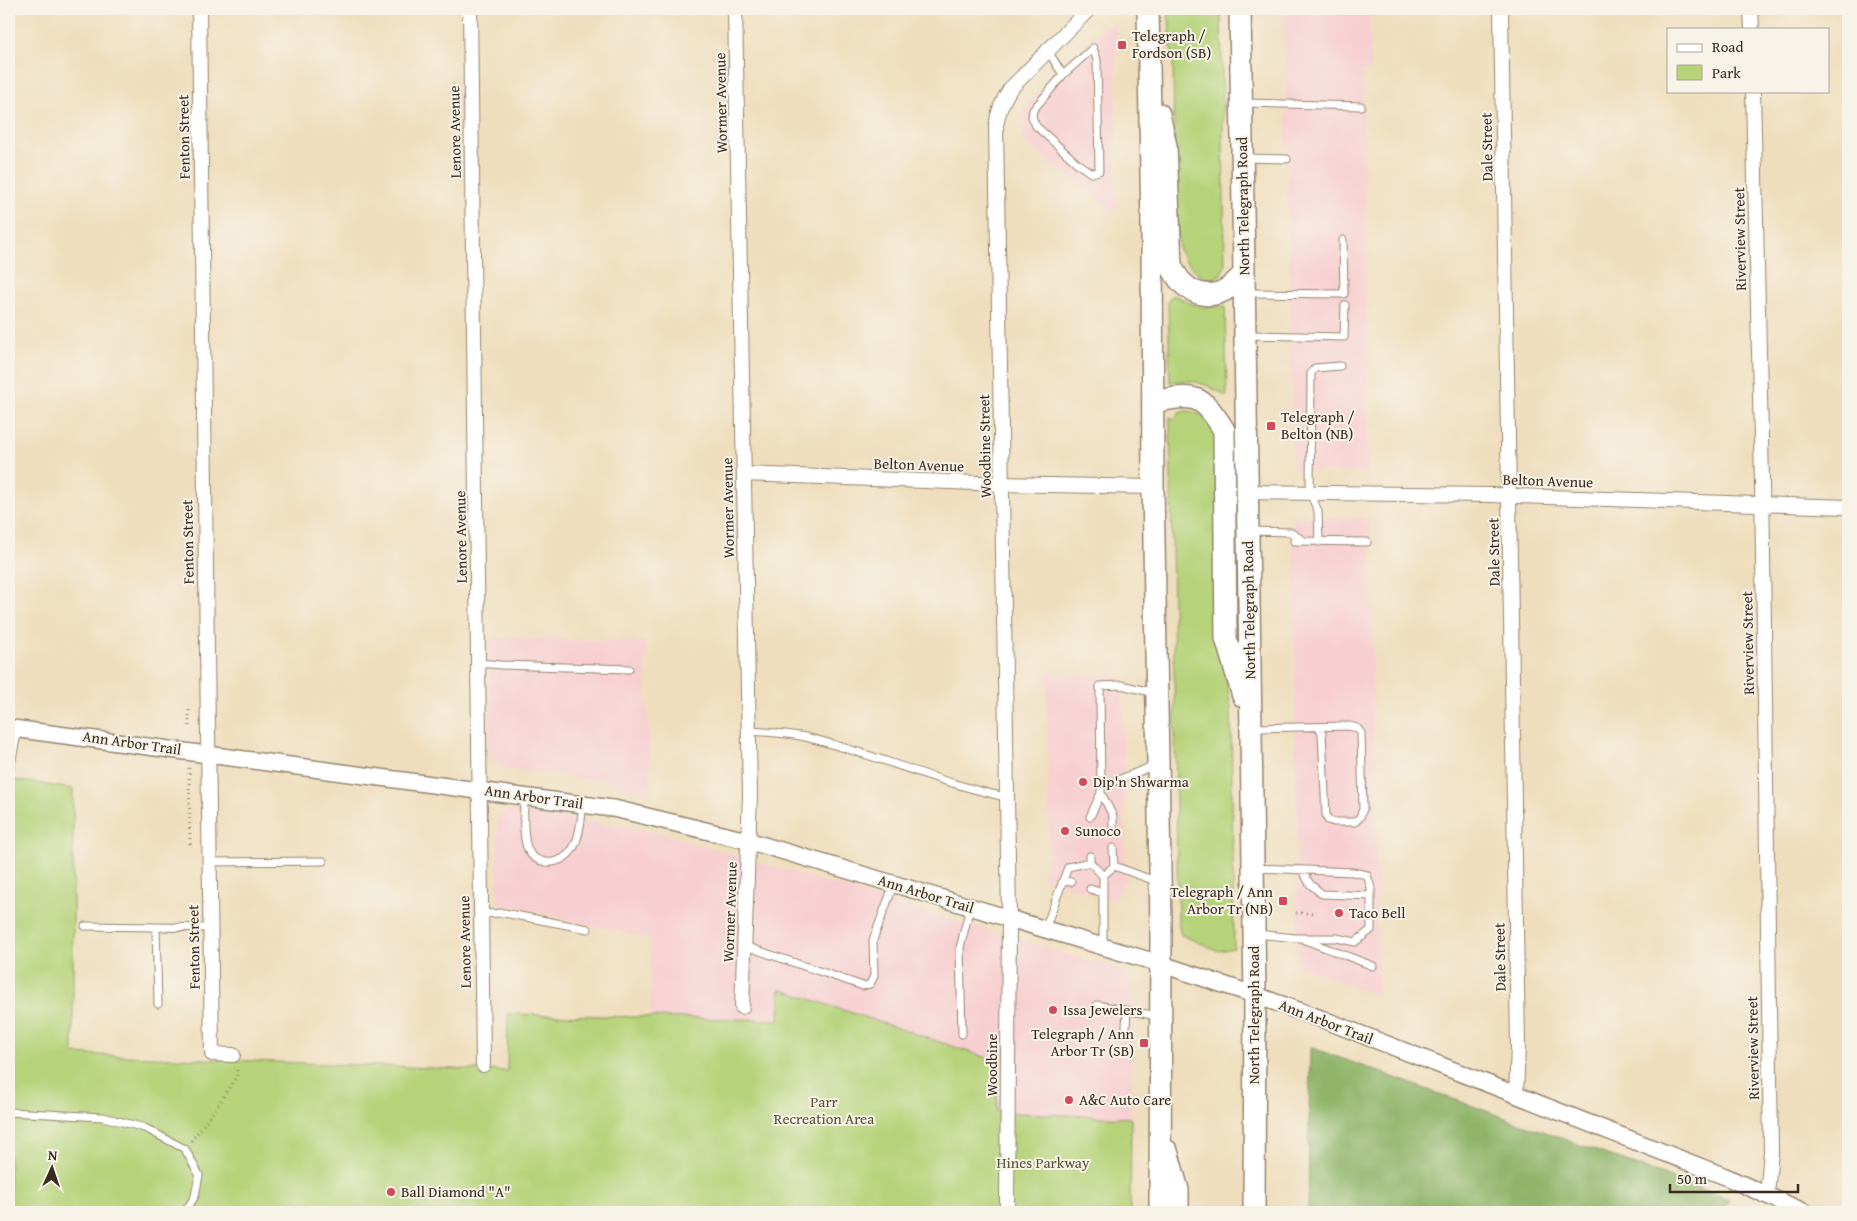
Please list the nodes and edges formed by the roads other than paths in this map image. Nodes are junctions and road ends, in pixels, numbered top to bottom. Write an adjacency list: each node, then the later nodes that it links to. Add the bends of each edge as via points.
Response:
1 (199, 9): 44 (street, Fenton Street)
2 (470, 9): 37 (street, Lenore Avenue)
3 (735, 9): 24 (street, Wormer Avenue)
4 (1089, 9): 10 (street, Woodbine Street)
5 (1148, 9): 11 (main road)
6 (1240, 9): 14 (main road, North Telegraph Road)
7 (1501, 9): 29 (street, Dale Street)
8 (1751, 9): 9 (street)
9 (1752, 28)
10 (1048, 50): 12 (lane); 25 (street, Woodbine Street, via 1010,89 997,113)
11 (1150, 70): 19 (main road, via 1166,146 1170,255 1174,274 1193,292 1209,295); 23 (main road)
12 (1063, 75): 12 (lane, via 1093,48 1097,60 1099,171 1091,173 1078,164 1036,126 1032,117 1033,110)
13 (1753, 92): 30 (street, Riverview Street)
14 (1242, 103): 15 (lane); 16 (main road, North Telegraph Road)
15 (1361, 106)
16 (1243, 158): 17 (lane); 19 (main road, North Telegraph Road)
17 (1287, 159)
18 (1343, 240): 19 (lane, via 1344,294)
19 (1244, 283): 21 (main road, North Telegraph Road)
20 (1345, 305): 21 (lane, via 1344,337)
21 (1245, 335): 27 (main road, North Telegraph Road)
22 (1340, 366): 28 (lane, via 1315,368 1311,373)
23 (1153, 402): 26 (main road); 40 (main road, via 1179,397 1199,400 1211,408 1224,430 1226,638)
24 (744, 474): 25 (street, Belton Avenue); 43 (street, Wormer Avenue)
25 (1002, 484): 26 (street, Belton Avenue); 50 (street, Woodbine Street)
26 (1153, 487): 39 (main road)
27 (1247, 492): 28 (street, Belton Avenue); 32 (main road, North Telegraph Road)
28 (1310, 493): 29 (street, Belton Avenue); 35 (lane, via 1318,511)
29 (1510, 496): 30 (street, Belton Avenue); 93 (street, Dale Street)
30 (1762, 504): 31 (street, Belton Avenue); 96 (street, Riverview Street, via 1771,1152)
31 (1848, 507)
32 (1248, 530): 33 (lane, via 1290,532); 40 (main road, North Telegraph Road)
33 (1304, 541): 34 (lane); 35 (lane)
34 (1294, 542)
35 (1319, 542): 36 (lane)
36 (1367, 542)
37 (479, 663): 38 (lane); 47 (street, Lenore Avenue)
38 (629, 669)
39 (1157, 693): 45 (main road); 48 (lane, via 1121,686 1100,686)
40 (1251, 725): 41 (lane); 59 (main road, North Telegraph Road)
41 (1318, 727): 41 (lane, via 1349,726 1361,733 1363,809 1355,822 1334,822 1326,815 1322,733)
42 (14, 728): 44 (street, Ann Arbor Trail); 46 (lane)
43 (748, 731): 50 (lane, via 805,737); 54 (street, Wormer Avenue)
44 (208, 753): 47 (street, Ann Arbor Trail); 57 (street, Fenton Street)
45 (1158, 764): 48 (lane); 64 (main road)
46 (9, 774)
47 (479, 790): 49 (street, Ann Arbor Trail); 70 (street, Lenore Avenue)
48 (1101, 790): 52 (lane); 53 (lane, via 1113,816)
49 (524, 796): 51 (street, Ann Arbor Trail); 51 (lane, via 524,832 528,849 536,860 549,863 563,859 572,851)
50 (1006, 797): 71 (street, Woodbine Street)
51 (583, 804): 54 (street, Ann Arbor Trail)
52 (1090, 818)
53 (1113, 827)
54 (749, 841): 65 (street, Ann Arbor Trail); 79 (street, Wormer Avenue)
55 (1113, 848): 58 (lane)
56 (323, 861): 57 (lane)
57 (209, 862): 74 (street, Fenton Street)
58 (1114, 866): 61 (lane); 64 (lane)
59 (1253, 868): 60 (lane); 77 (main road, North Telegraph Road)
60 (1302, 870): 68 (lane, via 1310,884 1322,894); 68 (lane, via 1367,875)
61 (1103, 876): 62 (lane, via 1090,859 1068,867); 67 (lane)
62 (1063, 880): 63 (lane); 76 (lane)
63 (1071, 882)
64 (1160, 883): 81 (main road)
65 (894, 884): 69 (street, Ann Arbor Trail); 79 (lane, via 873,940 874,976 870,984 863,986)
66 (1090, 889): 67 (lane)
67 (1103, 893): 80 (lane)
68 (1371, 896): 78 (lane, via 1371,930 1355,942 1337,938)
69 (970, 907): 71 (street, Ann Arbor Trail); 90 (lane, via 960,948)
70 (481, 914): 75 (lane, via 504,914); 92 (street, Lenore Avenue)
71 (1008, 918): 76 (street, Ann Arbor Trail); 98 (street, Woodbine)
72 (85, 926): 73 (lane)
73 (156, 927): 74 (lane); 84 (lane)
74 (210, 928): 91 (street, Fenton Street, via 212,1054)
75 (588, 929)
76 (1044, 929): 80 (street, Ann Arbor Trail)
77 (1254, 934): 78 (lane); 83 (main road, North Telegraph Road)
78 (1300, 938): 82 (lane)
79 (745, 946): 86 (street, Wormer Avenue)
80 (1103, 947): 81 (street, Ann Arbor Trail)
81 (1161, 964): 83 (street, Ann Arbor Trail); 88 (main road)
82 (1372, 966)
83 (1254, 995): 93 (street, Ann Arbor Trail); 101 (main road, North Telegraph Road)
84 (158, 1004)
85 (1097, 1005): 87 (lane)
86 (742, 1007)
87 (1127, 1011): 88 (lane); 89 (lane)
88 (1161, 1016): 95 (main road)
89 (1126, 1026)
90 (962, 1034)
91 (233, 1055)
92 (483, 1065)
93 (1516, 1095): 96 (street, Ann Arbor Trail)
94 (9, 1112): 97 (lane, via 103,1118 145,1128 185,1149 199,1176 195,1196)
95 (1161, 1126): 99 (main road); 100 (main road, via 1178,1190)
96 (1767, 1195): 102 (street, Ann Arbor Trail)
97 (185, 1212)
98 (1006, 1212)
99 (1160, 1212)
100 (1178, 1212)
101 (1254, 1212)
102 (1804, 1212)

